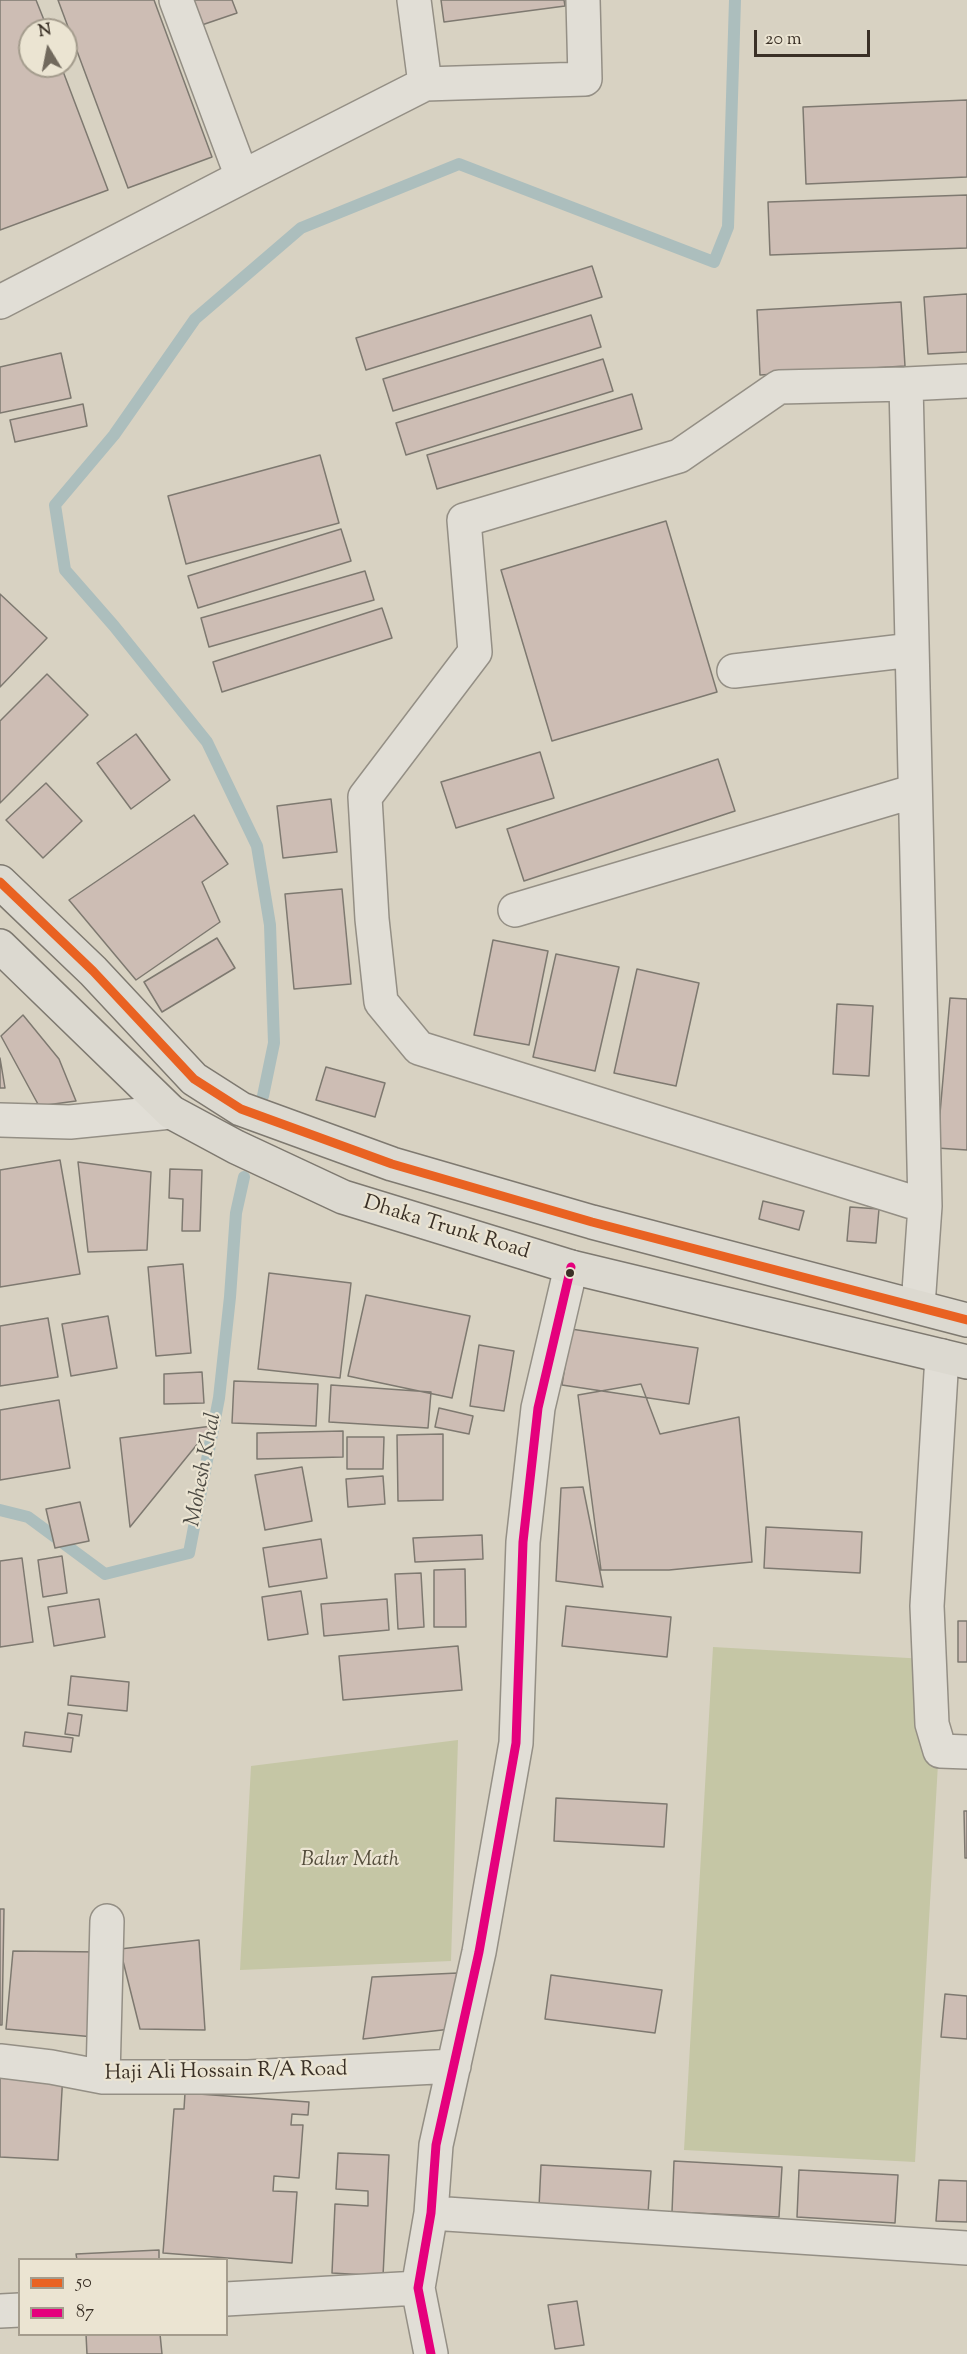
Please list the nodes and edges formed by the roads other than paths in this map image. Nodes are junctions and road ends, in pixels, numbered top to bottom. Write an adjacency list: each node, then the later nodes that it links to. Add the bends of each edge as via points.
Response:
1 (176, 0): 5 (street)
2 (414, 0): 4 (street)
3 (583, 0): 4 (street, via 585,79)
4 (425, 84): 5 (street)
5 (242, 177): 6 (street)
6 (0, 302)
7 (967, 381): 8 (street)
8 (906, 384): 9 (street); 17 (street, via 779,387 679,456 465,520 475,652 365,797 381,1002 419,1048)
9 (912, 650): 10 (street); 11 (street)
10 (734, 671)
11 (915, 791): 13 (street); 17 (street)
12 (0, 882): 19 (main road, via 93,971 194,1079 242,1109 392,1164 592,1222)
13 (515, 910)
14 (0, 946): 15 (main road, Dhaka Trunk Road)
15 (171, 1112): 16 (street, via 70,1122); 18 (main road, Dhaka Trunk Road, via 342,1197)
16 (0, 1120)
17 (925, 1206): 19 (street)
18 (571, 1267): 21 (main road, Dhaka Trunk Road); 25 (street, via 538,1408 523,1542 516,1743 479,1952)
19 (918, 1306): 20 (main road)
20 (967, 1320)
21 (954, 1359): 22 (street, via 927,1606 932,1724 940,1752)
22 (949, 1752)
23 (107, 1921): 26 (street)
24 (0, 2061): 26 (street, Haji Ali Hossain R/A Road)
25 (454, 2066): 26 (street, Haji Ali Hossain R/A Road, via 248,2077); 27 (street, via 436,2145)
26 (104, 2077)
27 (431, 2213): 28 (street); 29 (street)
28 (967, 2248)
29 (418, 2288): 30 (street); 33 (street)
30 (228, 2299)
31 (18, 2310): 32 (street)
32 (0, 2311)
33 (431, 2354)

